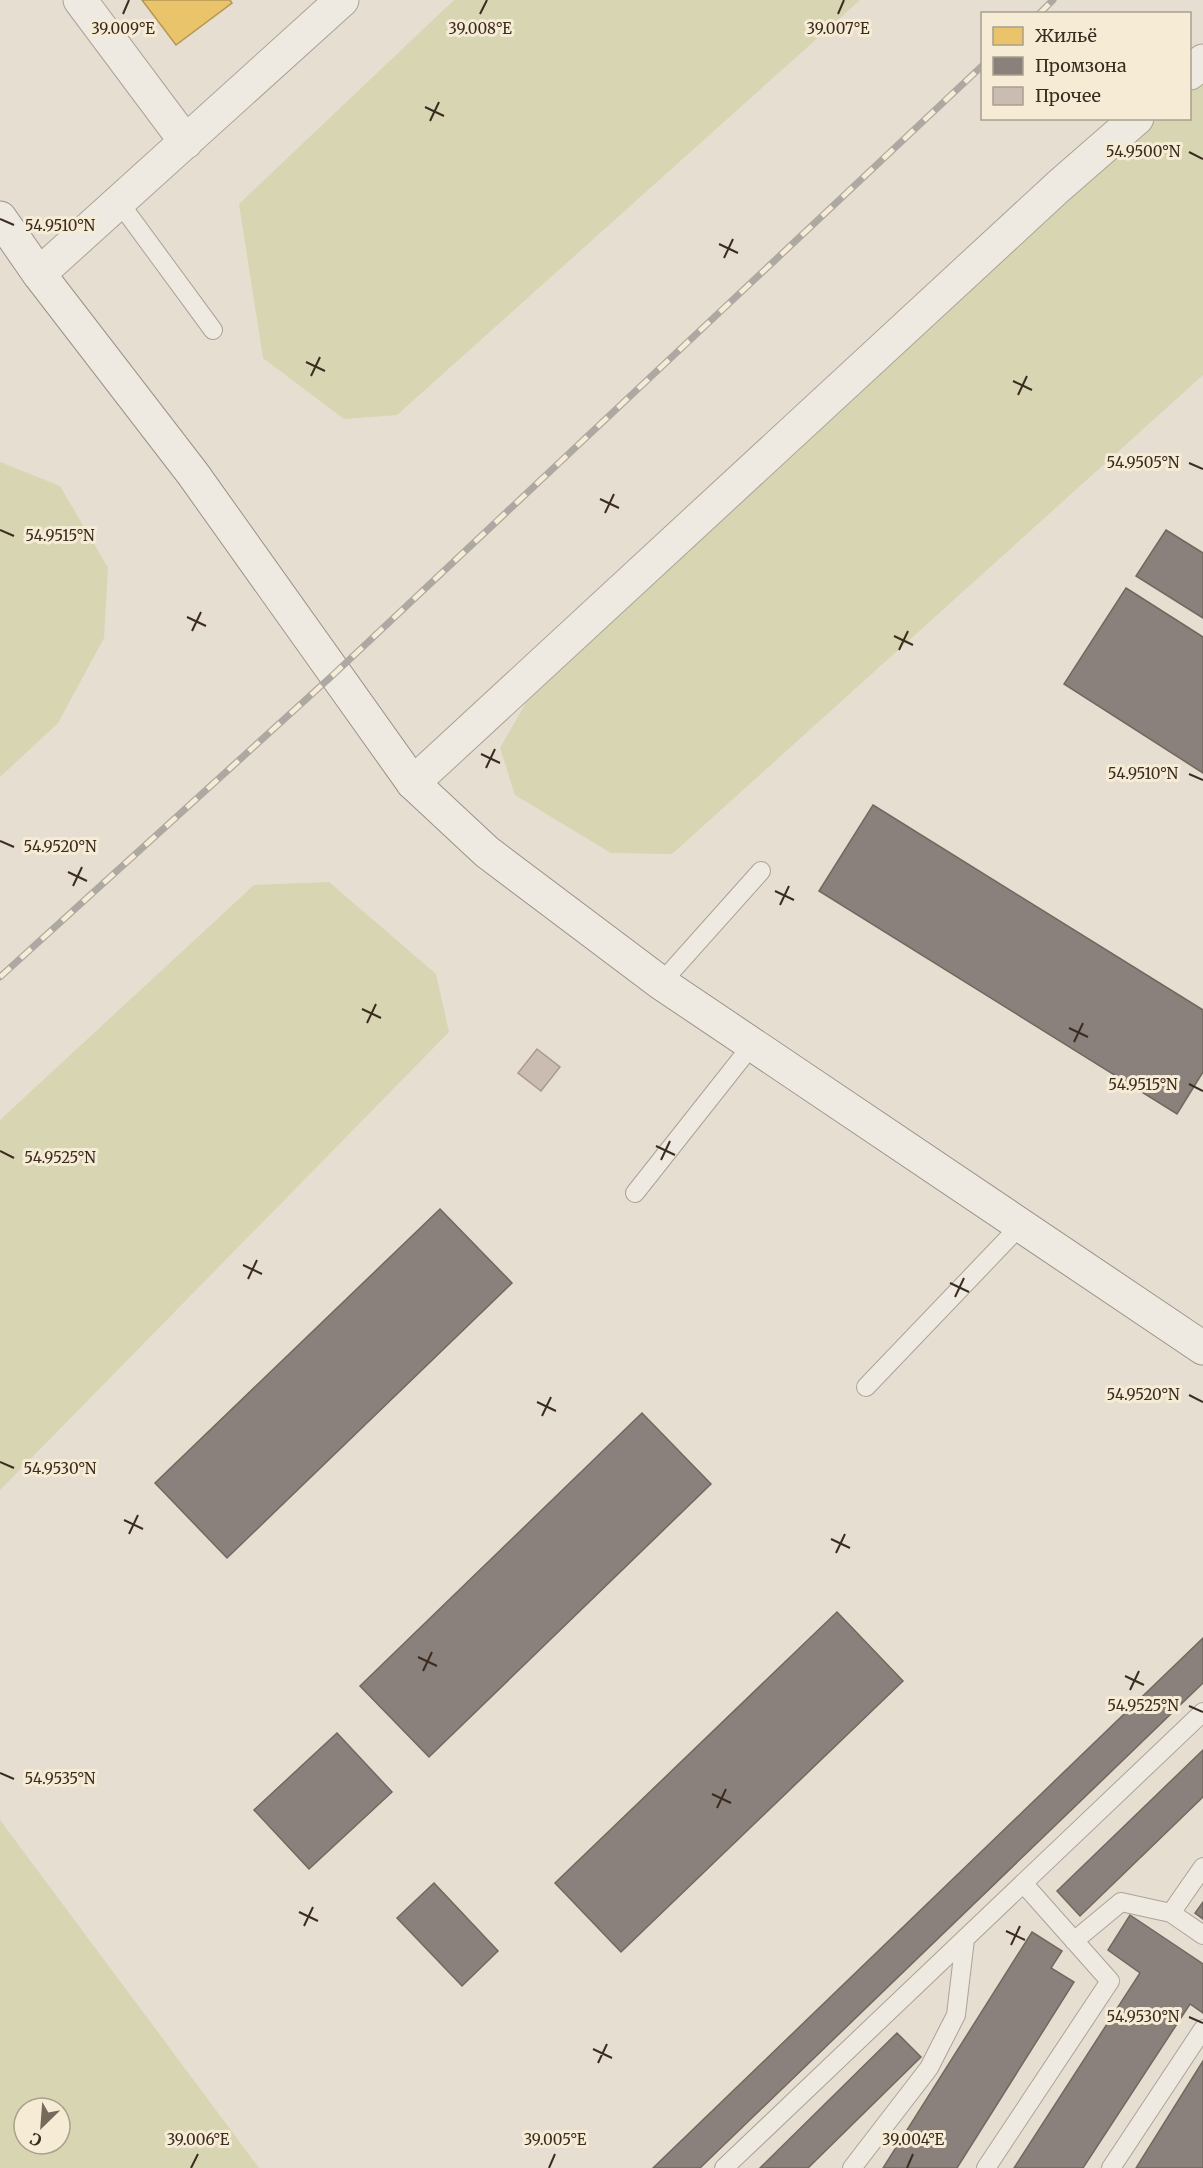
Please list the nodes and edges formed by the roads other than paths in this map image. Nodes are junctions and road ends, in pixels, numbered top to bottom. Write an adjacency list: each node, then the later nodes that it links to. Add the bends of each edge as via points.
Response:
1 (80, 0): 6 (street)
2 (342, 0): 6 (street)
3 (1203, 62): 4 (street)
4 (1191, 72)
5 (1135, 120): 11 (street)
6 (186, 142): 7 (street)
7 (119, 202): 9 (street); 10 (lane)
8 (0, 218): 9 (street)
9 (39, 274): 11 (street, via 193,474)
10 (213, 330)
11 (413, 783): 13 (street, via 487,852)
12 (762, 871): 13 (lane)
13 (661, 983): 14 (street)
14 (752, 1045): 15 (lane); 16 (street)
15 (635, 1193)
16 (1020, 1226): 17 (street); 18 (lane)
17 (1203, 1348)
18 (866, 1387)
19 (1203, 1712): 21 (lane)
20 (1203, 1867): 22 (lane)
21 (1023, 1883): 24 (lane); 25 (lane)
22 (1171, 1914): 23 (lane); 25 (lane, via 1121,1902)
23 (1203, 1935)
24 (965, 1939): 27 (lane); 28 (lane, via 956,2015 929,2068)
25 (1074, 1941): 29 (lane, via 1110,1981)
26 (1203, 2029): 30 (lane)
27 (724, 2168)
28 (852, 2168)
29 (986, 2168)
30 (1111, 2168)

